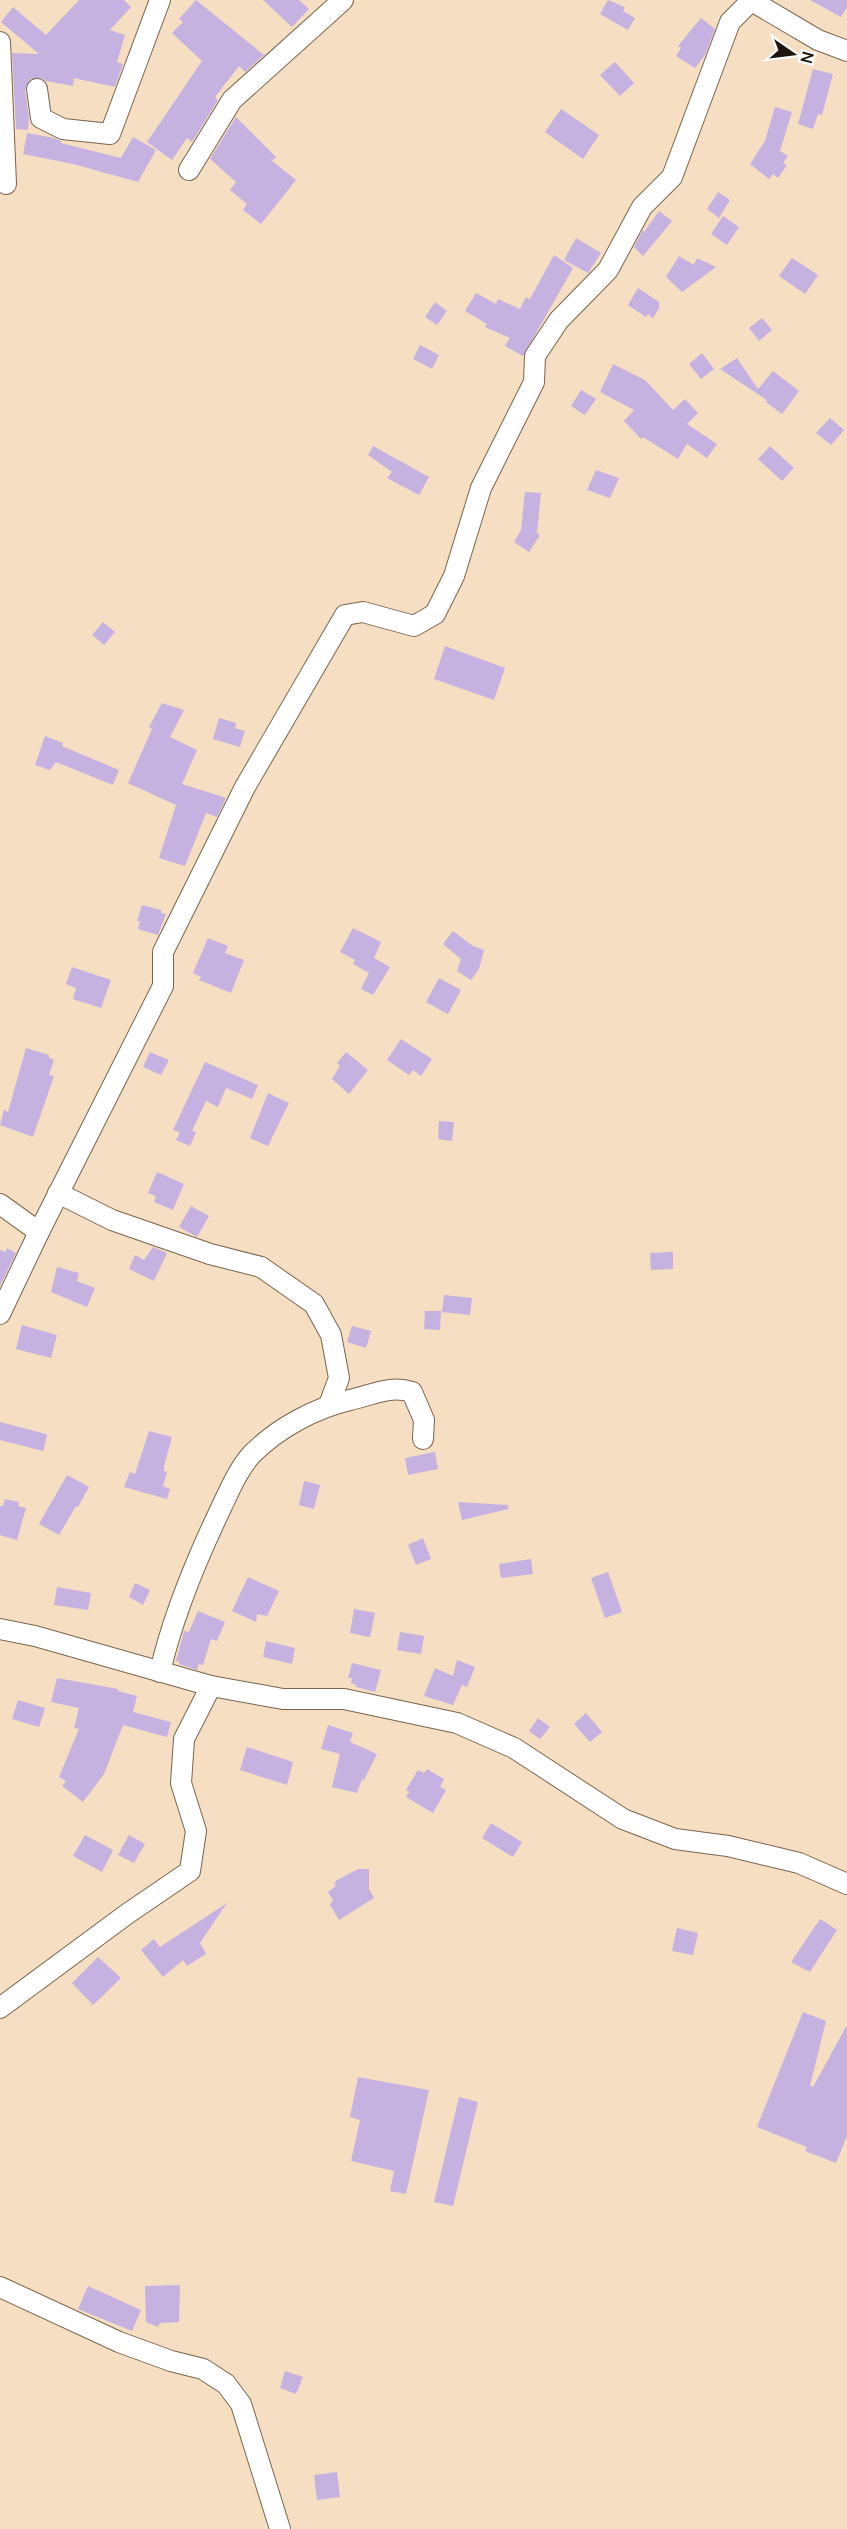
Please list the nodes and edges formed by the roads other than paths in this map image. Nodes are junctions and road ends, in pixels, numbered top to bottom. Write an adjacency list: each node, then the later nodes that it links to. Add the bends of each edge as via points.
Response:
1 (160, 0): 6 (street, via 110,134 63,129 41,118)
2 (343, 0): 7 (street, via 232,100)
3 (750, 0): 5 (street); 9 (street, via 730,22 672,177 642,207 608,270 559,320 535,356 534,382 481,488 454,576 435,614 414,626 363,612 345,615 278,730 163,952 163,986)
4 (0, 42): 8 (street)
5 (847, 51)
6 (37, 89)
7 (189, 170)
8 (6, 184)
9 (58, 1193): 11 (street); 13 (street, via 112,1220 261,1267 314,1304 331,1335 339,1378)
10 (0, 1204): 11 (street)
11 (39, 1232): 12 (street)
12 (0, 1314)
13 (328, 1405): 14 (street, via 397,1388 412,1392 424,1420); 16 (street, via 251,1455 231,1486 181,1604)
14 (423, 1439)
15 (0, 1629): 16 (street)
16 (160, 1672): 17 (street)
17 (211, 1686): 18 (street, via 284,1699 344,1699 457,1723 514,1748 623,1819 675,1839 728,1846 799,1863); 19 (street, via 184,1739 181,1783 196,1831 190,1871)
18 (847, 1884)
19 (0, 2008)
20 (0, 2287): 21 (street, via 118,2342 203,2369 226,2384 241,2404)
21 (280, 2529)

